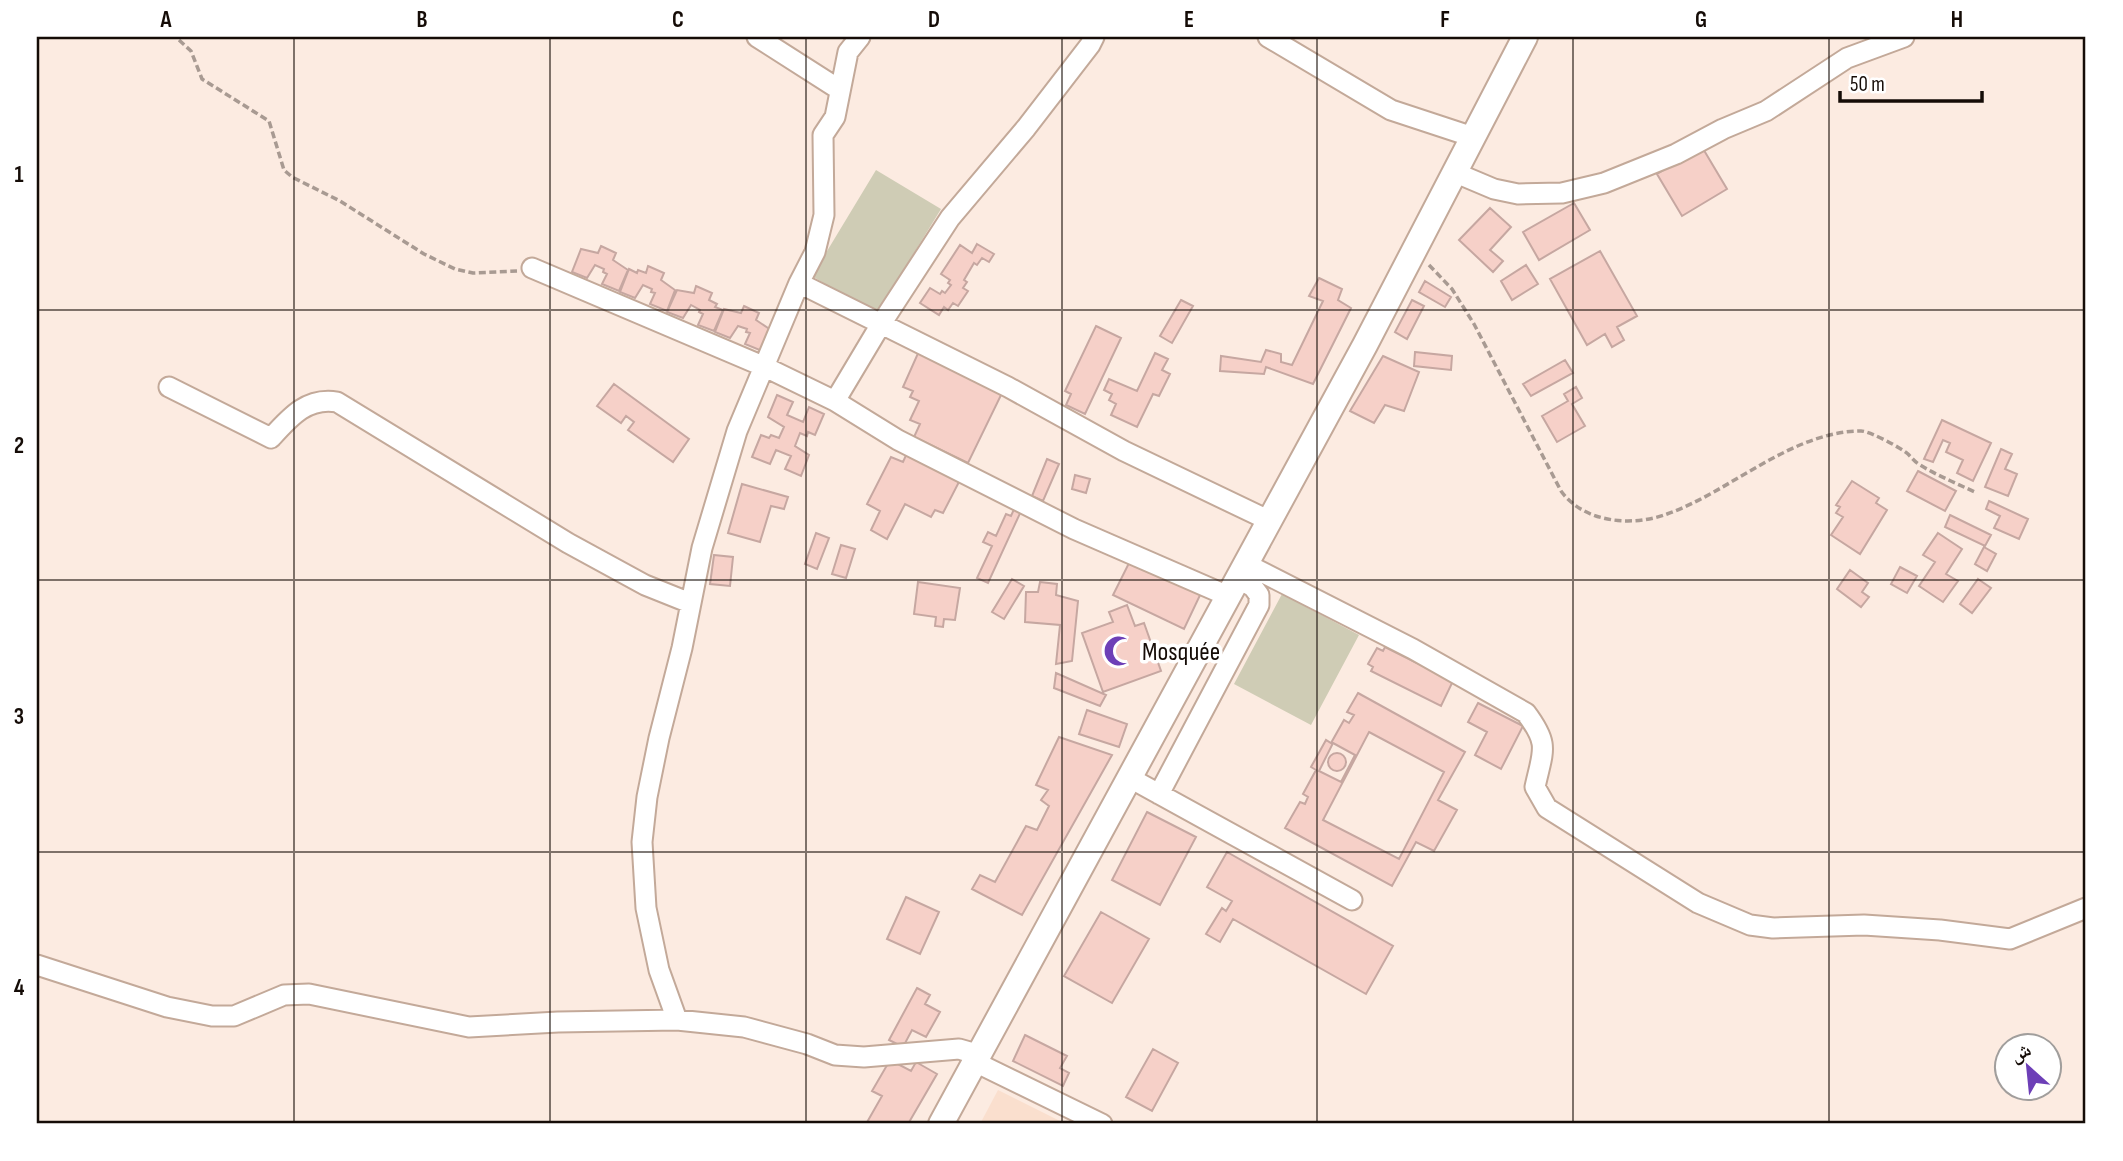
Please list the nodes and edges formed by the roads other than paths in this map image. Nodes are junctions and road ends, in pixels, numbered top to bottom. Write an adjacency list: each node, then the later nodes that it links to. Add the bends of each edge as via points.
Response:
1 (757, 37): 7 (street)
2 (860, 37): 7 (street, via 848,52)
3 (1094, 37): 12 (street, via 950,218)
4 (1268, 37): 8 (street, via 1391,110)
5 (1525, 37): 8 (main road)
6 (1904, 37): 9 (street, via 1847,58 1766,111 1604,183 1562,193 1518,194)
7 (840, 90): 11 (street, via 835,117 823,135 824,215 815,253)
8 (1473, 137): 9 (main road)
9 (1456, 173): 16 (main road)
10 (532, 268): 13 (street)
11 (799, 283): 12 (street); 13 (street)
12 (881, 324): 15 (street); 16 (street, via 1124,452)
13 (765, 367): 15 (street); 18 (street, via 737,431)
14 (169, 387): 18 (street, via 271,438 301,408 313,402 337,402 568,543 645,585)
15 (835, 401): 17 (street, via 898,440 1074,529)
16 (1270, 521): 17 (main road)
17 (1237, 579): 19 (main road); 20 (street, via 1253,587 1259,605); 22 (street, via 1413,649 1525,713 1543,742 1535,787 1547,807 1724,915 1773,928 1864,925 2010,939)
18 (690, 603): 24 (street, via 647,797 642,842 650,937)
19 (1129, 778): 20 (street); 25 (main road)
20 (1159, 794): 21 (street)
21 (1352, 900)
22 (2086, 908)
23 (37, 965): 24 (street, via 167,1007 212,1016 234,1016 284,995 309,994 469,1027)
24 (677, 1020): 25 (street, via 744,1027 835,1055 959,1049)
25 (977, 1058): 26 (main road); 27 (street)
26 (941, 1124)
27 (1102, 1124)

